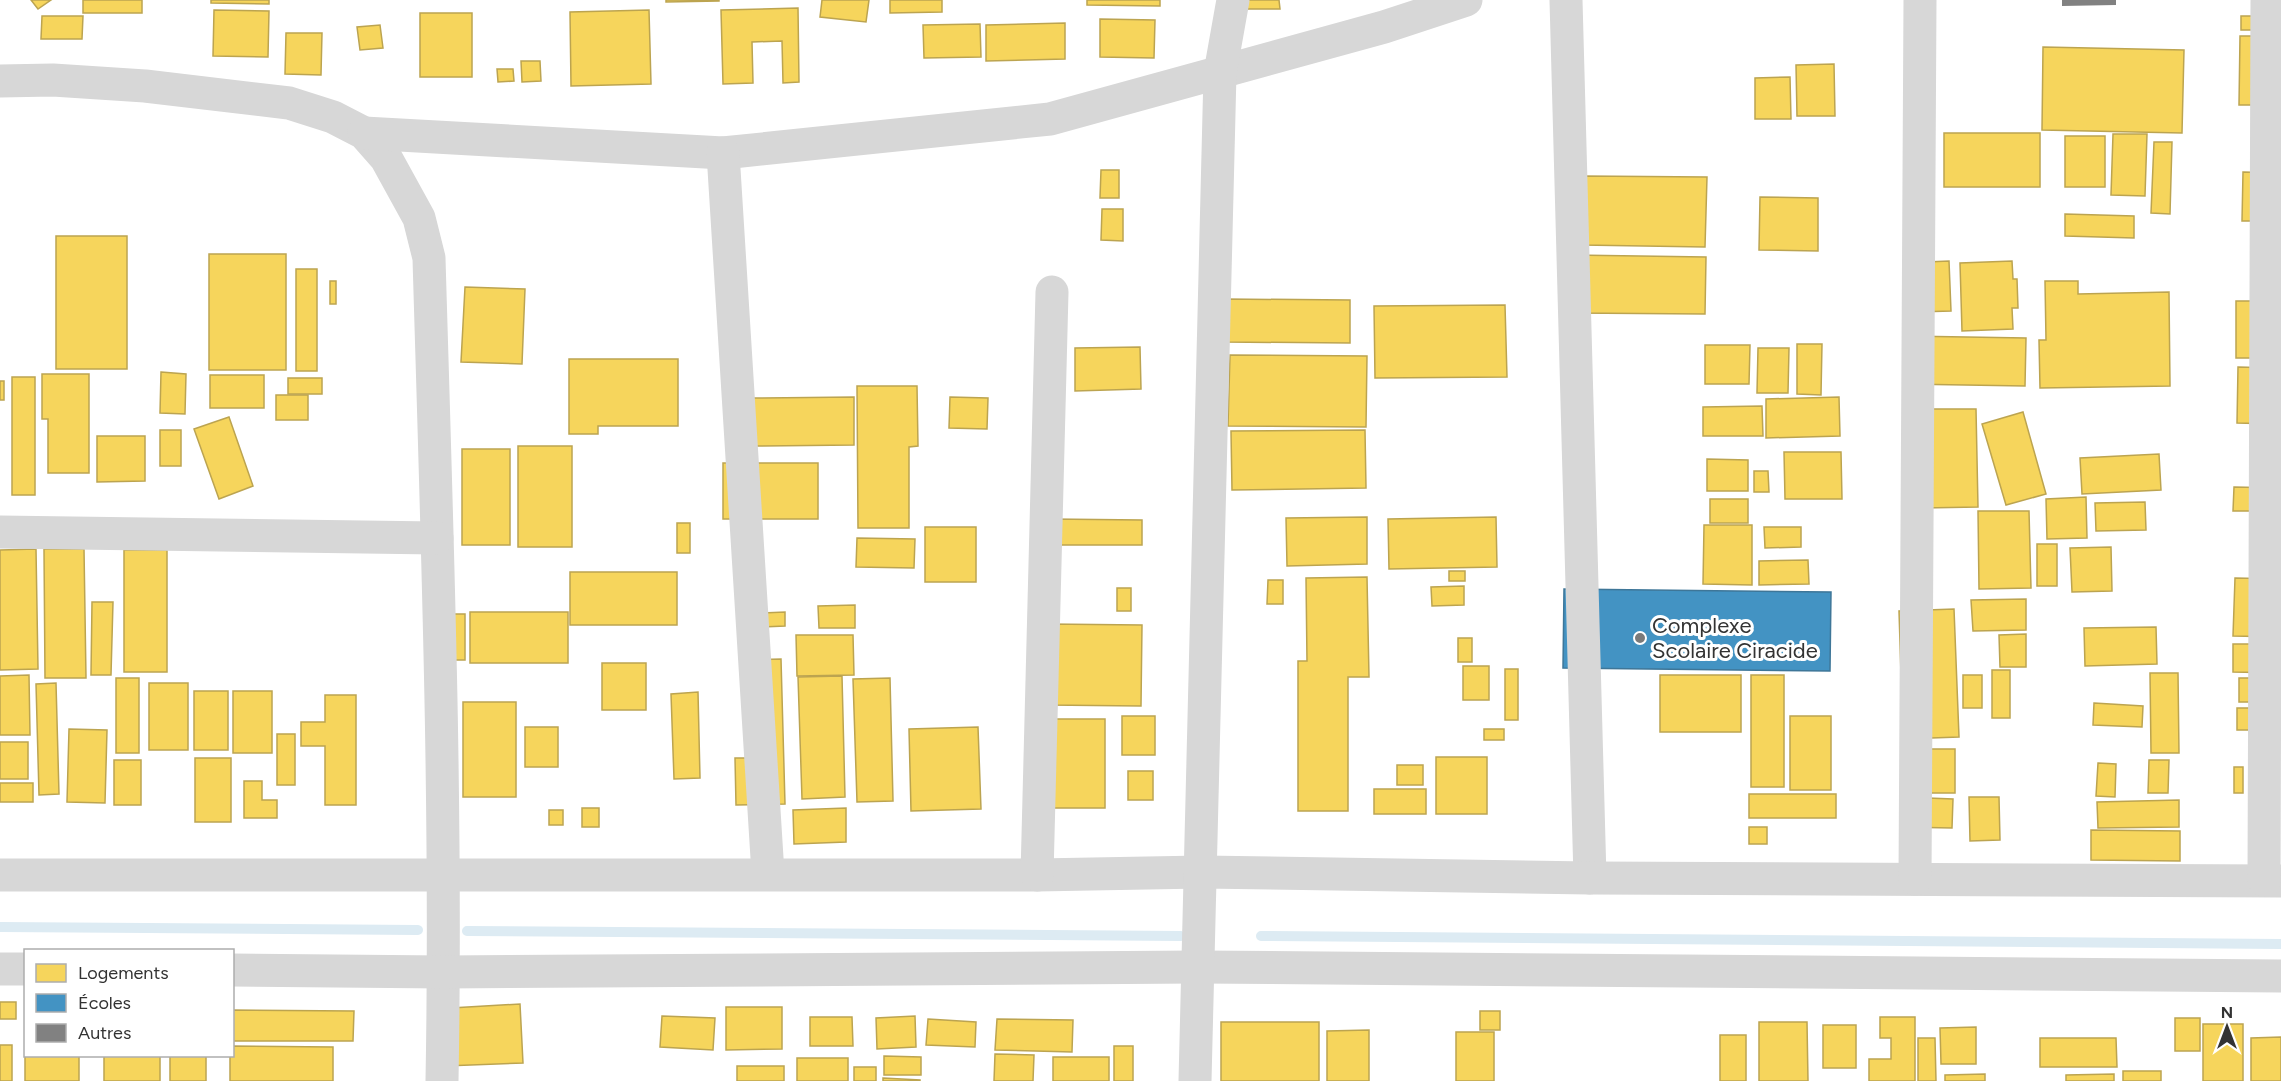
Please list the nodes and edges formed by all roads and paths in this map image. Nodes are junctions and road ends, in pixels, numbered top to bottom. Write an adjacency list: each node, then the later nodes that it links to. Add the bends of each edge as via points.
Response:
1 (1233, 0): 6 (street)
2 (1466, 0): 6 (street)
3 (1566, 0): 18 (street)
4 (1920, 0): 19 (street)
5 (2267, 0): 20 (street)
6 (1220, 73): 9 (street, via 1050,119); 13 (street)
7 (0, 81): 8 (street, via 145,86 289,103 333,117)
8 (364, 133): 9 (street); 12 (street, via 386,158 419,218 429,258)
9 (723, 153): 15 (street)
10 (1052, 292): 17 (street)
11 (0, 532): 12 (street)
12 (437, 538): 16 (street)
13 (1202, 872): 17 (street); 18 (street); 21 (street)
14 (0, 874): 16 (street)
15 (768, 874): 16 (street); 17 (street)
16 (443, 875): 25 (street)
17 (1037, 875)
18 (1590, 878): 19 (street)
19 (1915, 879): 20 (street)
20 (2273, 881)
21 (1198, 968): 25 (street); 26 (street); 28 (street)
22 (0, 969): 23 (street)
23 (24, 969)
24 (234, 970): 25 (street)
25 (444, 972): 27 (street)
26 (2281, 976)
27 (442, 1081)
28 (1196, 1081)

